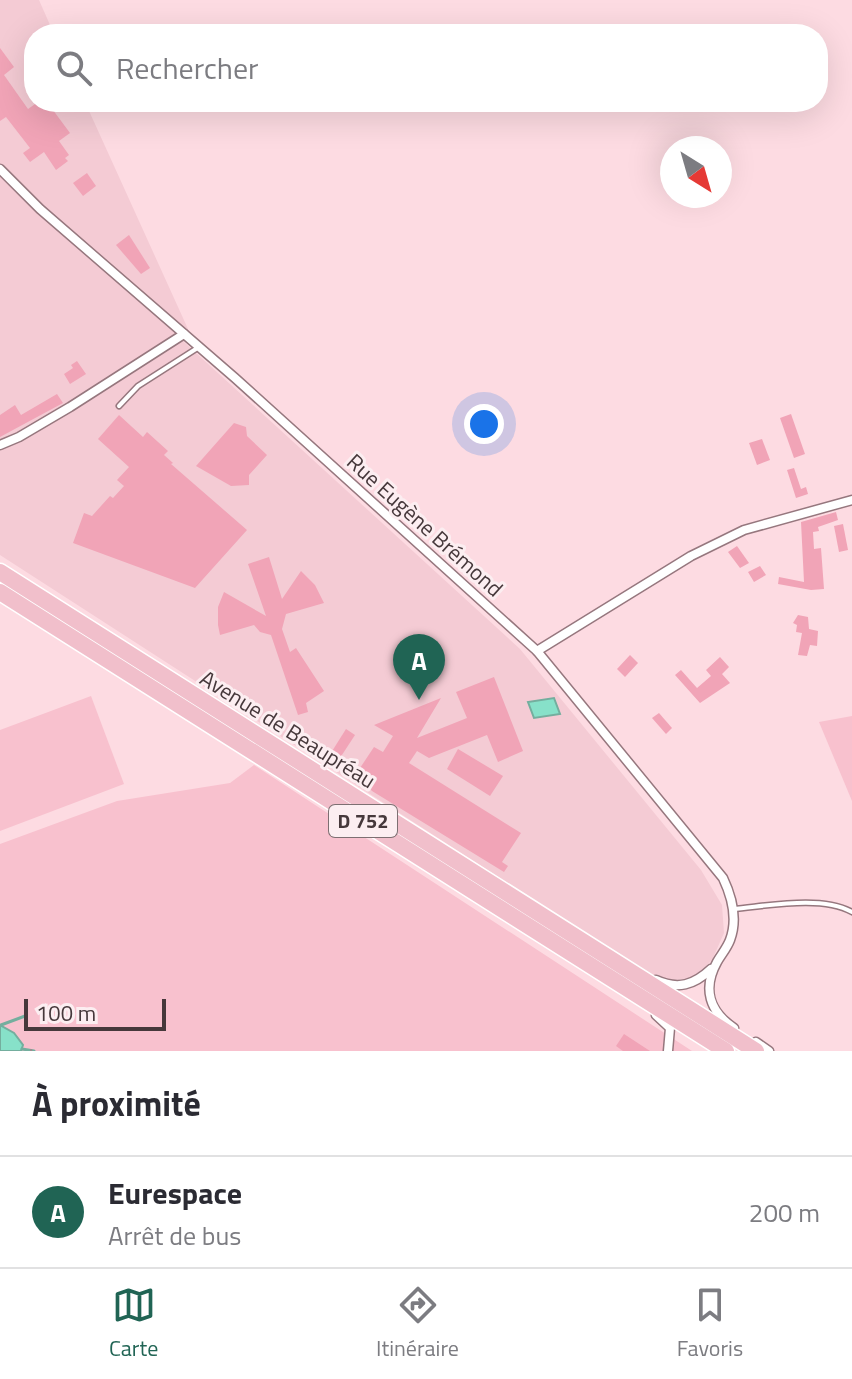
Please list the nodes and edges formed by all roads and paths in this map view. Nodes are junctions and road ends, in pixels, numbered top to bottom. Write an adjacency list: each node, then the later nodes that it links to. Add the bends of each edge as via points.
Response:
1 (0, 169): 2 (street, Rue Eugène Brémond)
2 (184, 334): 3 (street, Rue Eugène Brémond); 5 (street)
3 (199, 347): 4 (lane, via 138,386); 9 (street, Rue Eugène Brémond)
4 (119, 406)
5 (0, 445)
6 (852, 500): 9 (street, via 744,530 691,556)
7 (0, 572): 10 (highway, Avenue de Beaupréau / D 752)
8 (0, 592): 13 (highway, Avenue de Beaupréau / D 752)
9 (537, 651): 11 (street, Rue Eugène Brémond, via 723,878)
10 (510, 895): 14 (street, via 564,922 658,982 687,985); 19 (highway, Avenue de Beaupréau / D 752)
11 (733, 909): 12 (lane, via 812,903); 14 (street, via 730,940)
12 (852, 912)
13 (528, 926): 17 (street, via 555,952 662,1020 670,1028); 18 (highway, Avenue de Beaupréau / D 752)
14 (715, 965): 20 (street, via 708,988 712,1007)
15 (32, 1044): 16 (path)
16 (31, 1051)
17 (668, 1051)
18 (726, 1051)
19 (756, 1051)
20 (769, 1051)

